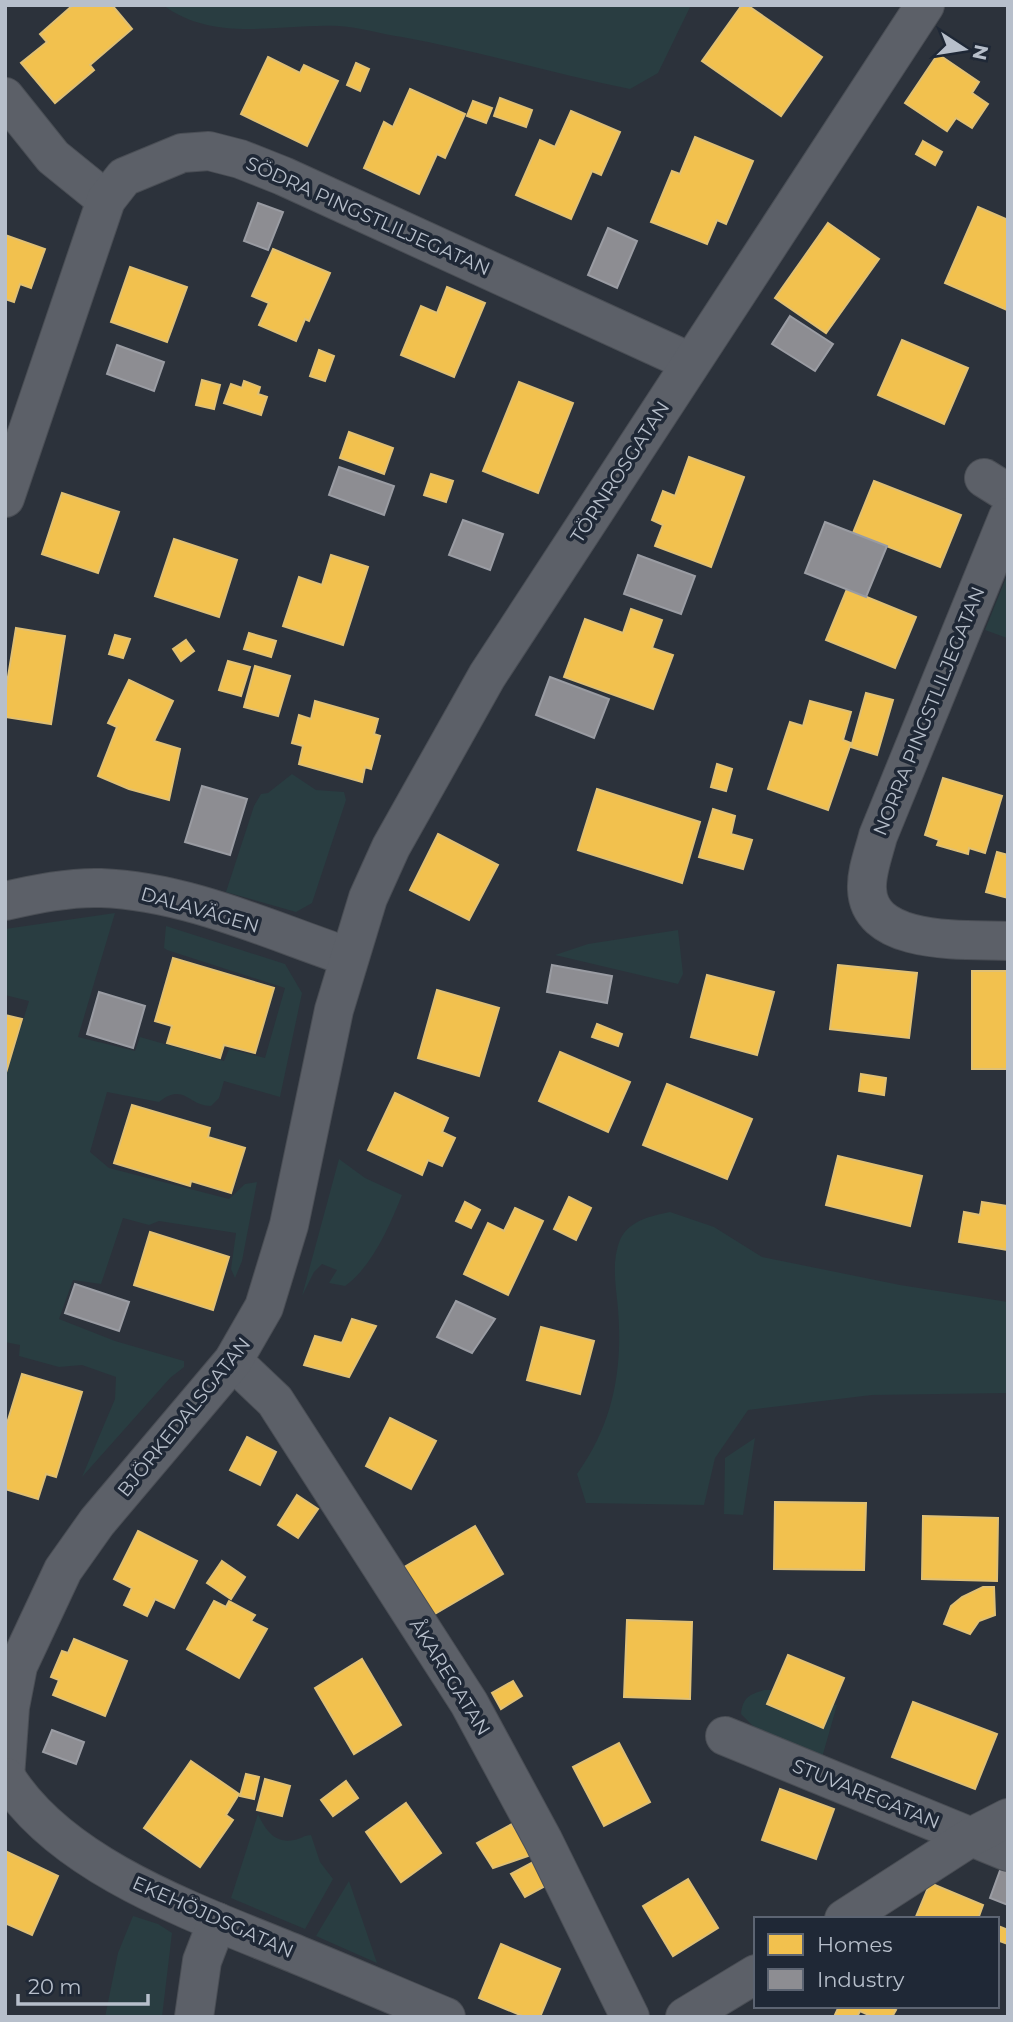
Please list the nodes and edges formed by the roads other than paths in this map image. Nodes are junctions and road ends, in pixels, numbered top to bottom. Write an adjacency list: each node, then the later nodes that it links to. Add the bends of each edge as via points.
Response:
1 (925, 5): 4 (street, TÖRNROSGATAN)
2 (5, 97): 3 (street, via 52,157)
3 (106, 200): 4 (street, SÖDRA PINGSTLILJEGATAN, via 124,177 182,153 209,151 240,159); 5 (street, SÖDRA PINGSTLILJEGATAN)
4 (691, 362): 9 (street, TÖRNROSGATAN, via 456,727 391,847)
5 (5, 498)
6 (1008, 517): 8 (street, NORRA PINGSTLILJEGATAN, via 878,836 867,890 872,909 897,930)
7 (5, 901): 9 (street, DALAVÄGEN, via 50,891 100,888 154,893)
8 (1008, 941)
9 (349, 957): 10 (street, BJÖRKEDALSGATAN, via 280,1257 259,1318)
10 (233, 1361): 12 (street, BJÖRKEDALSGATAN, via 97,1522 63,1570 18,1666 10,1707); 21 (street, ÅKAREGATAN, via 275,1401 469,1703)
11 (725, 1735): 14 (street, STUVAREGATAN)
12 (6, 1777): 17 (street, EKEHÖJDSGATAN, via 18,1796 51,1828 96,1861)
13 (1008, 1818): 14 (street)
14 (971, 1837): 15 (street, STUVAREGATAN); 16 (street)
15 (1008, 1852)
16 (847, 1917)
17 (217, 1922): 19 (street, via 202,1961); 20 (street, EKEHÖJDSGATAN)
18 (754, 1974): 22 (street)
19 (194, 2017)
20 (446, 2017)
21 (630, 2017)
22 (685, 2017)

